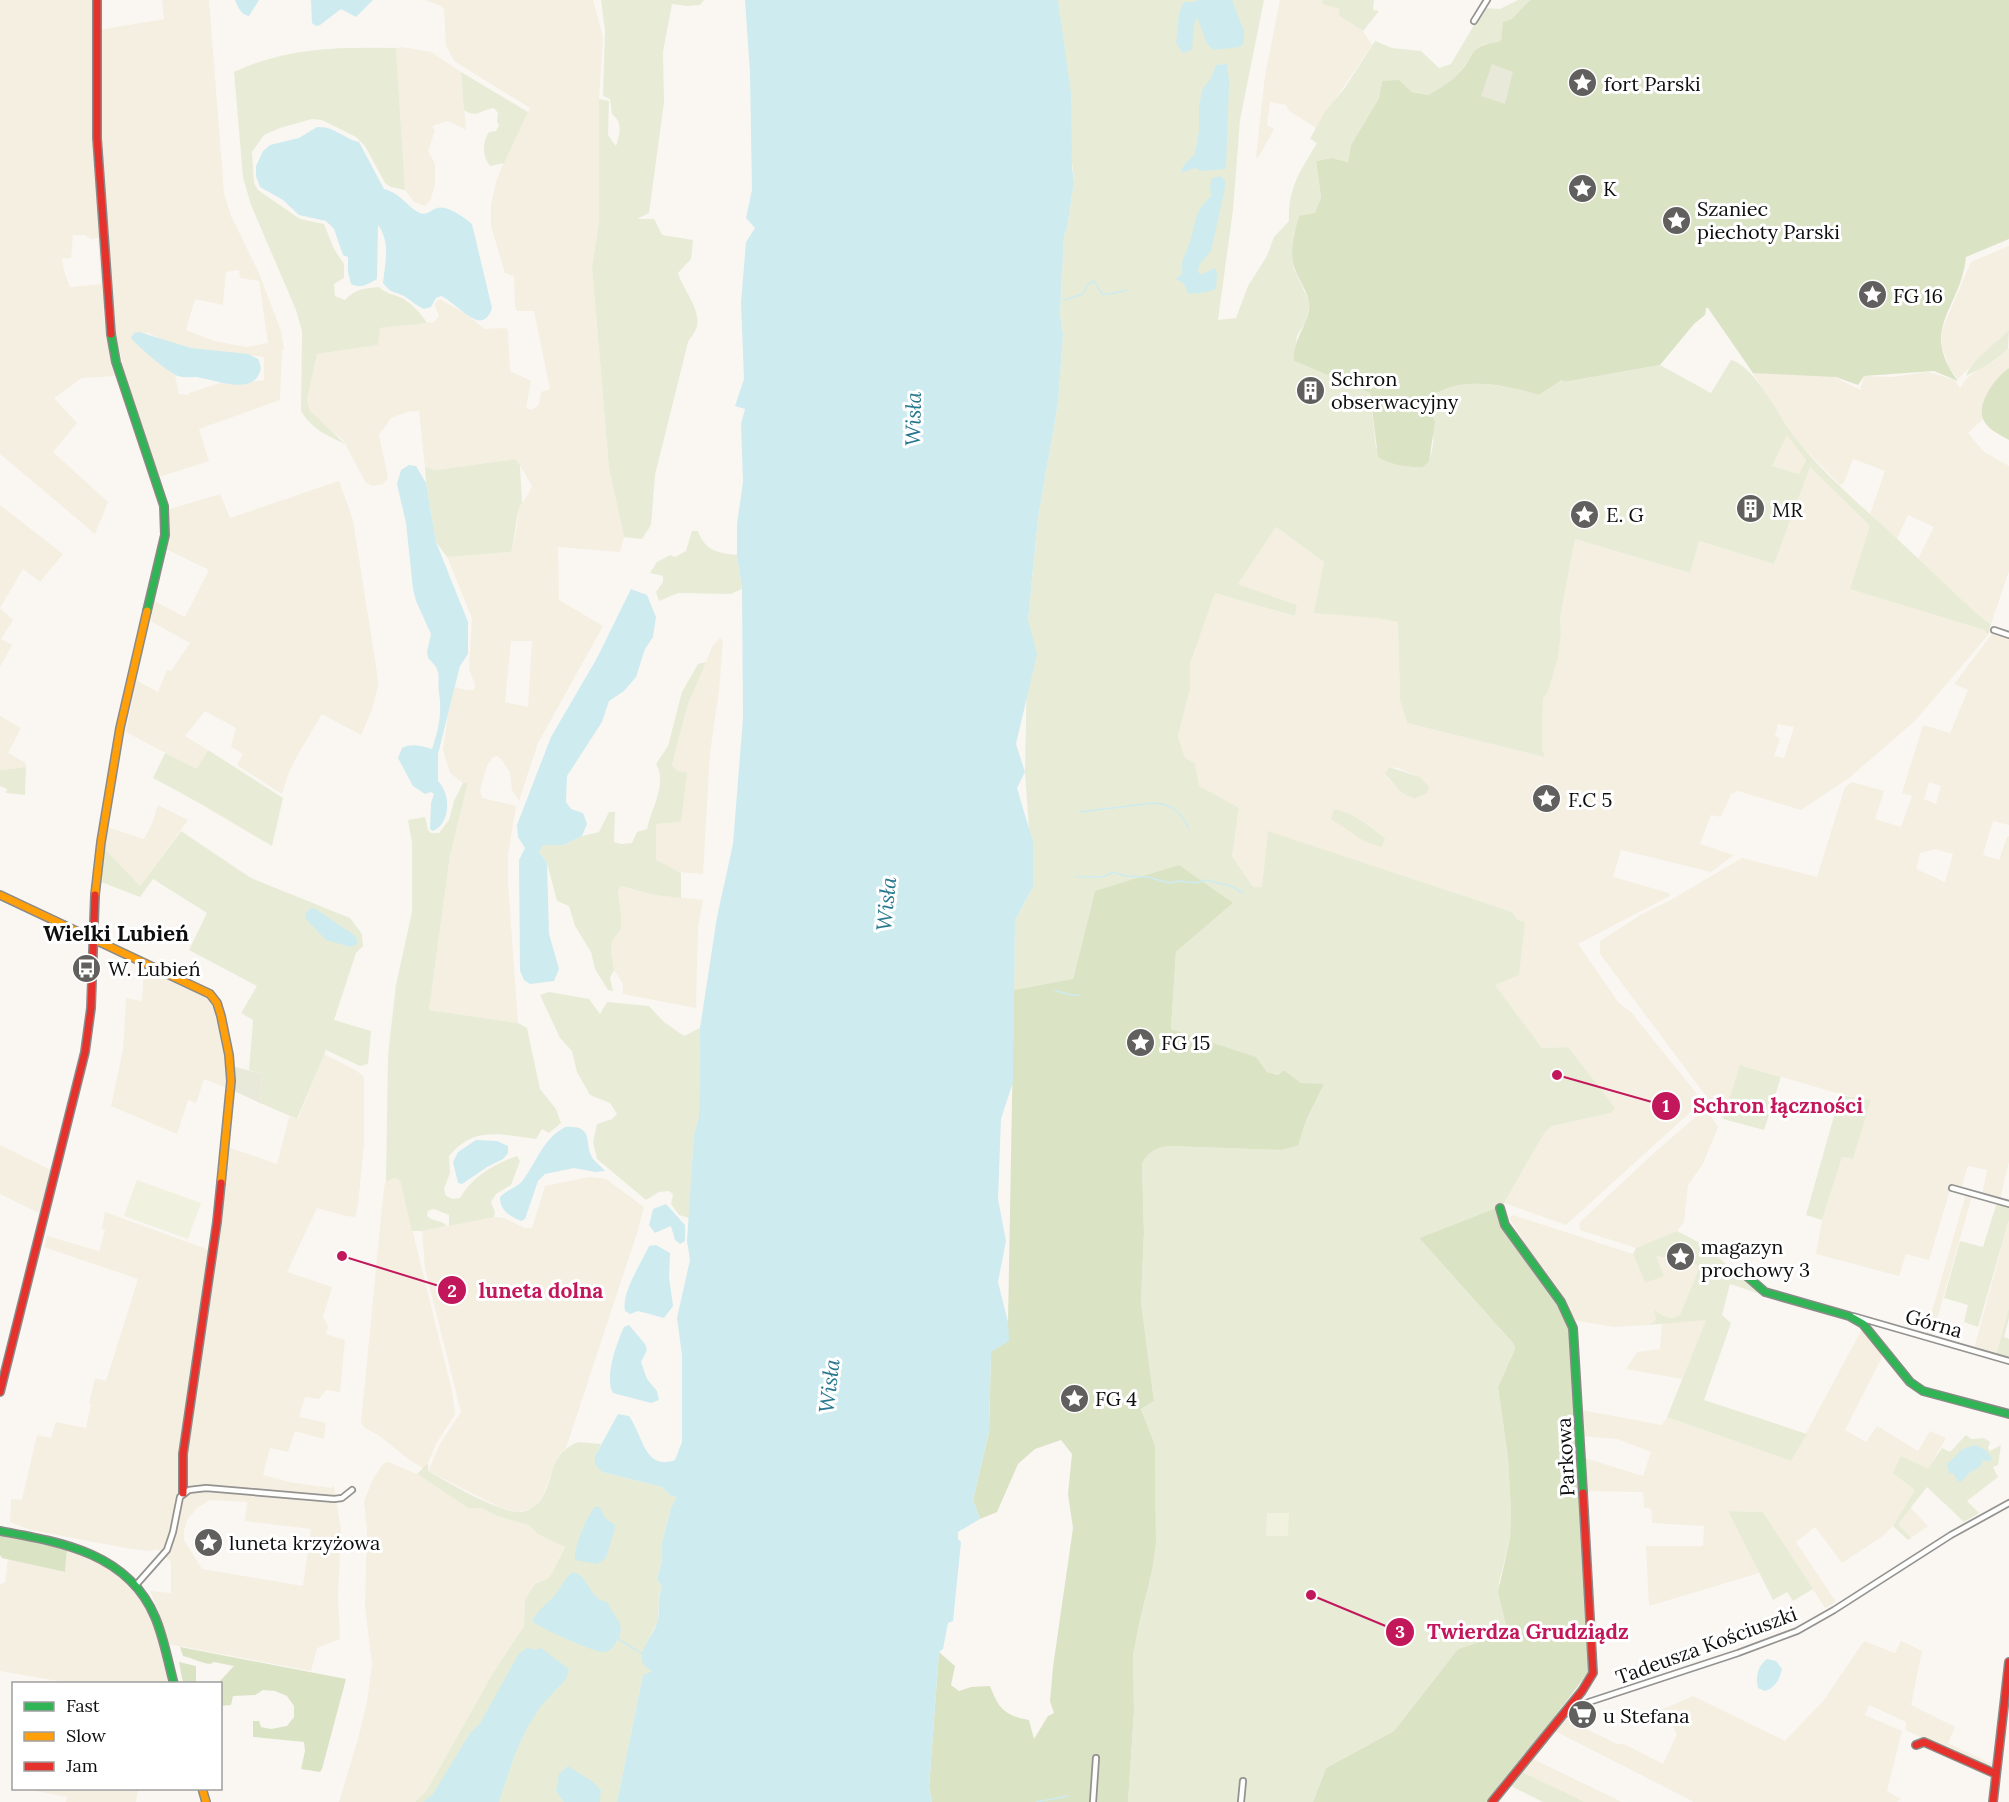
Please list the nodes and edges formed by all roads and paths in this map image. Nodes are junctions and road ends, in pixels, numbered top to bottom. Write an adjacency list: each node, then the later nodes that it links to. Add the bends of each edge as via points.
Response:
1 (97, 0): 7 (street, via 97,138 109,323 117,362 166,519 119,738 95,886)
2 (1487, 0): 3 (street)
3 (1474, 21)
4 (1994, 630): 5 (street)
5 (2009, 635)
6 (0, 895): 7 (street)
7 (93, 938): 14 (street, via 85,1052); 17 (street, via 210,994 217,1003 229,1055 231,1081 221,1187 183,1454)
8 (1952, 1188): 9 (street)
9 (2009, 1204)
10 (1500, 1208): 23 (street, Parkowa, via 1505,1225 1561,1302 1573,1328 1593,1665 1589,1682)
11 (1741, 1271): 12 (street, via 1766,1292)
12 (1851, 1317): 13 (street, Górna); 15 (street, via 1871,1332 1910,1382 1923,1391)
13 (2009, 1361)
14 (0, 1392)
15 (2009, 1414)
16 (351, 1490): 17 (street, via 334,1499 206,1488)
17 (183, 1493): 20 (street, via 167,1550)
18 (2009, 1503): 23 (street, Tadeusza Kościuszki, via 1797,1631 1589,1702)
19 (0, 1531): 20 (street, via 93,1552)
20 (136, 1585): 22 (street, via 158,1624)
21 (2009, 1662): 26 (street)
22 (174, 1682)
23 (1563, 1715): 30 (street, Parkowa)
24 (1916, 1745): 26 (street, via 1924,1742)
25 (1096, 1758): 28 (street)
26 (1996, 1774): 31 (street)
27 (1243, 1781): 29 (street)
28 (1093, 1802)
29 (1240, 1802)
30 (1491, 1802)
31 (1993, 1802)

